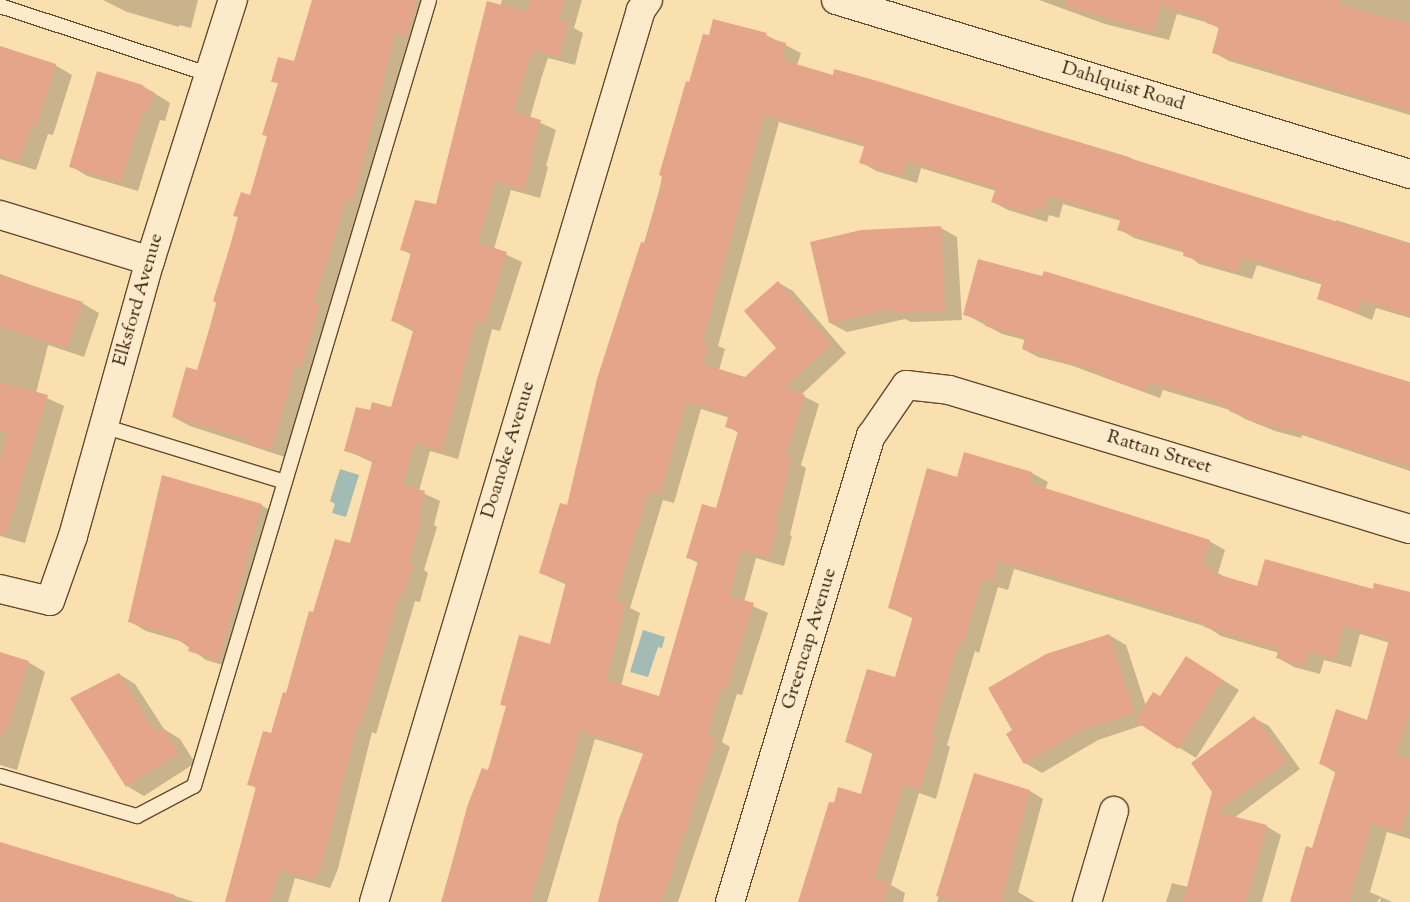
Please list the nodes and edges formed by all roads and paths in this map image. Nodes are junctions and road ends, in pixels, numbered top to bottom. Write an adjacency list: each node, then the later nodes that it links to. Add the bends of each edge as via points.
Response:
1 (233, 0): 6 (street, Elksford Avenue)
2 (430, 0): 12 (lane)
3 (648, 0): 17 (street, Doanoke Avenue, via 641,10)
4 (836, 0): 7 (street, Dahlquist Road)
5 (0, 6): 6 (lane)
6 (208, 74): 9 (street, Elksford Avenue)
7 (1410, 174)
8 (0, 215): 9 (street)
9 (150, 260): 11 (street, Elksford Avenue)
10 (906, 385): 13 (street, Rattan Street, via 949,390); 18 (street, Greencap Avenue, via 871,436)
11 (104, 426): 12 (lane); 14 (street, Elksford Avenue, via 73,536 50,601)
12 (285, 482): 15 (lane, via 194,786 137,816)
13 (1410, 529)
14 (0, 589)
15 (0, 776)
16 (1114, 811): 19 (street)
17 (374, 902)
18 (730, 902)
19 (1086, 902)

